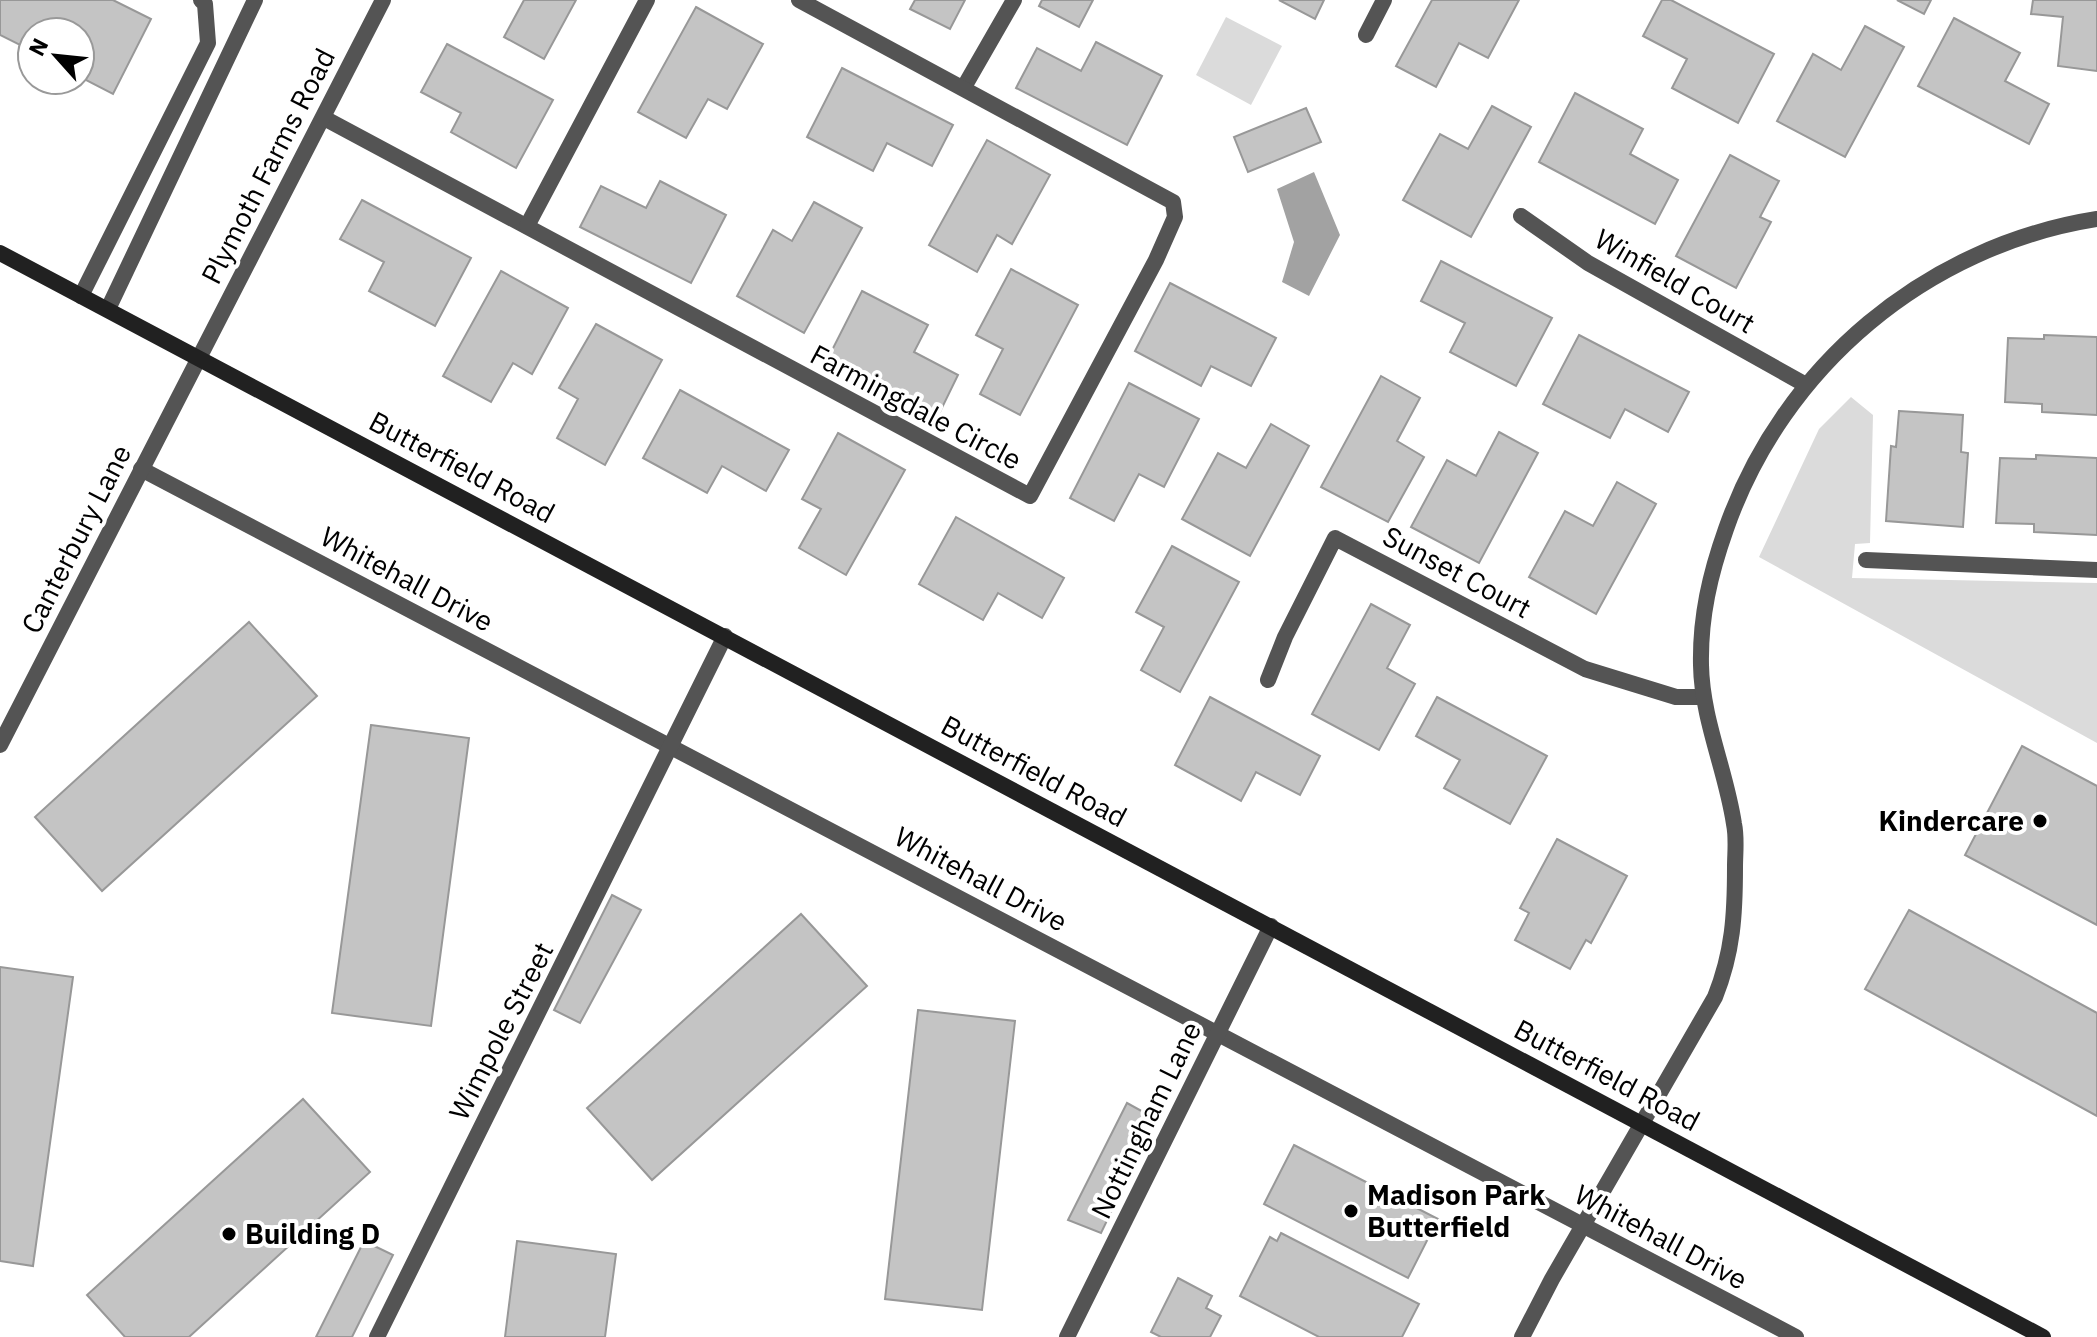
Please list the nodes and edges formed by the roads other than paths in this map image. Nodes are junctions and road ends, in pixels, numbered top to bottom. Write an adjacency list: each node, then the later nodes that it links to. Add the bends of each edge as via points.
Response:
1 (201, 0): 15 (street, via 208,43)
2 (255, 0): 16 (street)
3 (383, 0): 10 (street, Plymoth Farms Road)
4 (647, 0): 13 (street)
5 (799, 0): 9 (street, Farmingdale Circle)
6 (1014, 0): 9 (street)
7 (1384, 0): 8 (street)
8 (1366, 35)
9 (964, 87): 13 (street, Farmingdale Circle, via 1173,202 1175,217 1156,260 1030,496)
10 (324, 118): 13 (street, Farmingdale Circle); 17 (street, Plymoth Farms Road)
11 (1521, 216): 18 (street, Winfield Court, via 1588,263)
12 (2097, 219): 18 (street, via 1997,246 1928,278 1861,326)
13 (527, 226)
14 (0, 253): 15 (main road, Butterfield Road)
15 (81, 296): 16 (main road, Butterfield Road)
16 (108, 309): 17 (main road, Butterfield Road)
17 (198, 356): 19 (street, Canterbury Lane); 22 (main road, Butterfield Road)
18 (1806, 385): 24 (street, via 1742,483 1706,584)
19 (141, 469): 25 (street, Canterbury Lane); 26 (street, Whitehall Drive)
20 (1866, 560): 21 (street)
21 (2097, 570)
22 (725, 636): 26 (street, Wimpole Street); 27 (main road, Butterfield Road)
23 (1268, 680): 24 (street, Sunset Court, via 1335,538 1585,669 1676,697)
24 (1703, 697): 29 (street, via 1735,826 1735,931 1715,997)
25 (0, 745)
26 (673, 748): 28 (street, Whitehall Drive); 31 (street, Wimpole Street)
27 (1271, 926): 28 (street, Nottingham Lane); 29 (main road, Butterfield Road)
28 (1218, 1033): 30 (street, Whitehall Drive); 32 (street, Nottingham Lane)
29 (1644, 1124): 30 (street); 35 (main road, Butterfield Road)
30 (1583, 1224): 33 (street); 34 (street, Whitehall Drive)
31 (377, 1337)
32 (1067, 1337)
33 (1522, 1337)
34 (1796, 1337)
35 (2043, 1337)

